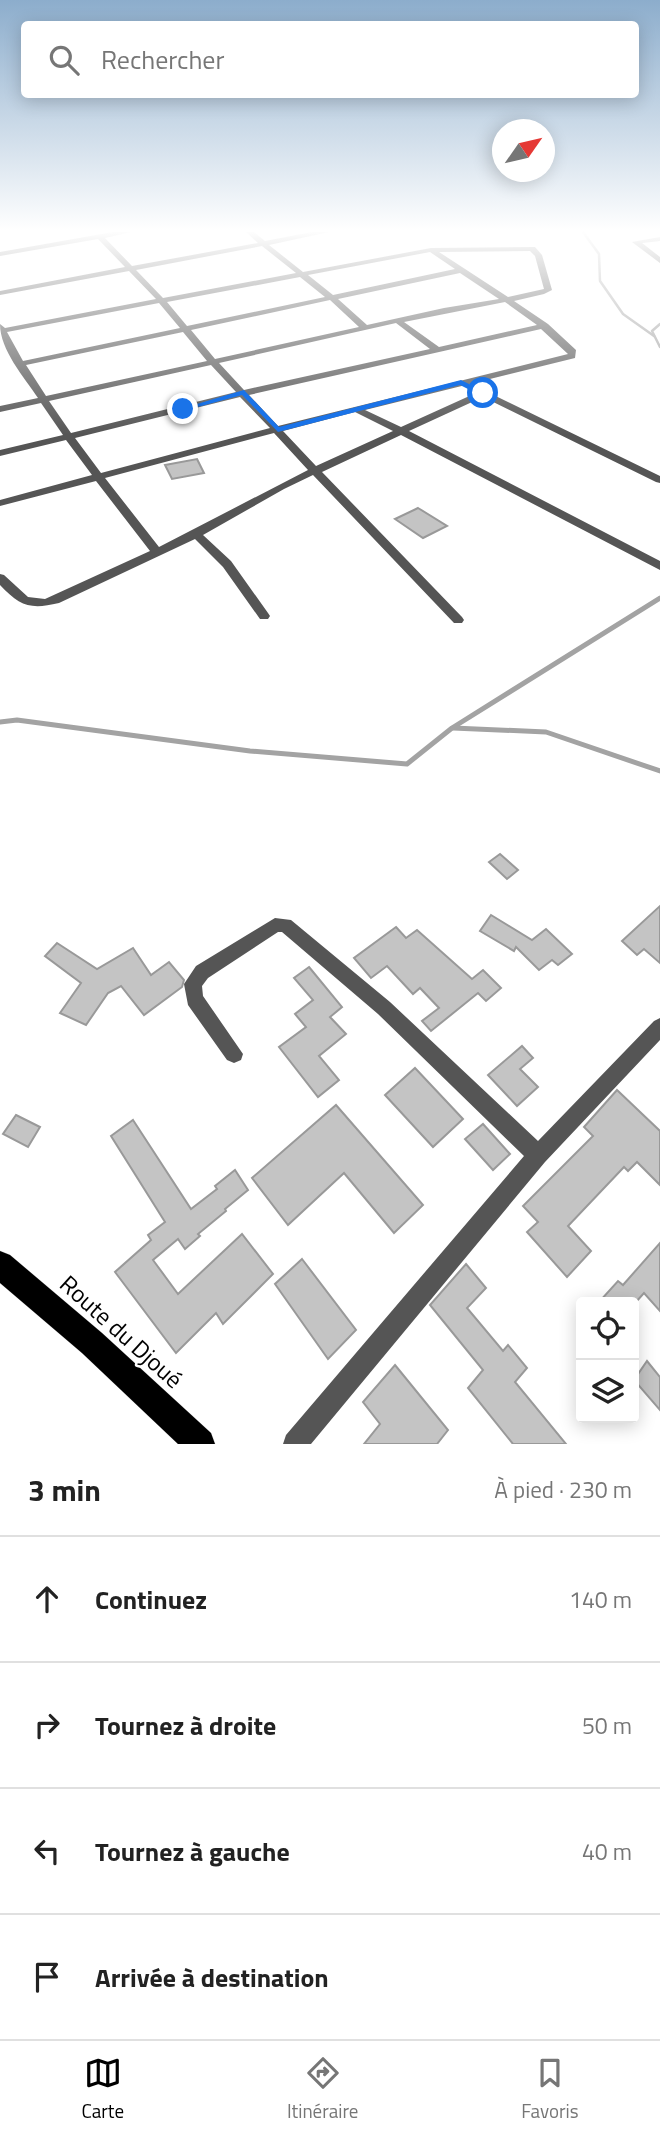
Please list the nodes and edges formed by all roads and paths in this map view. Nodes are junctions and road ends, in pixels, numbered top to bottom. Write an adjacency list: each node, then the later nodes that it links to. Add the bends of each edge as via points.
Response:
1 (158, 299): 10 (street)
2 (160, 299): 11 (street)
3 (331, 299): 11 (street)
4 (333, 299): 9 (street)
5 (497, 299): 7 (street)
6 (505, 299): 8 (street)
7 (398, 321): 9 (street); 12 (street)
8 (545, 326): 12 (street); 15 (street, via 572,356)
9 (364, 327): 13 (street)
10 (1, 330): 14 (street)
11 (186, 330): 13 (street); 14 (street)
12 (437, 350): 16 (street)
13 (213, 362): 16 (street); 18 (street)
14 (20, 364): 18 (street)
15 (461, 382): 17 (street); 20 (street)
16 (244, 393): 21 (street); 23 (street)
17 (483, 393): 22 (street); 27 (street)
18 (45, 399): 19 (street); 23 (street)
19 (0, 409)
20 (357, 409): 21 (street); 22 (street)
21 (278, 430): 25 (street); 26 (street)
22 (402, 431): 25 (street); 31 (street)
23 (69, 435): 24 (street); 26 (street)
24 (0, 453)
25 (316, 472): 29 (street); 34 (street)
26 (100, 477): 28 (street); 30 (street)
27 (660, 480)
28 (0, 503)
29 (196, 534): 30 (street); 33 (street, via 227,564)
30 (157, 552): 32 (street, via 43,603 25,601)
31 (660, 566)
32 (0, 578)
33 (264, 616)
34 (458, 620)
35 (660, 1027): 37 (street)
36 (233, 1054): 37 (street, via 194,999 193,984 202,972 275,925 285,925 384,1008)
37 (538, 1155): 40 (street)
38 (0, 1265): 39 (main road, Route du Djoué)
39 (200, 1444)
40 (295, 1444)

